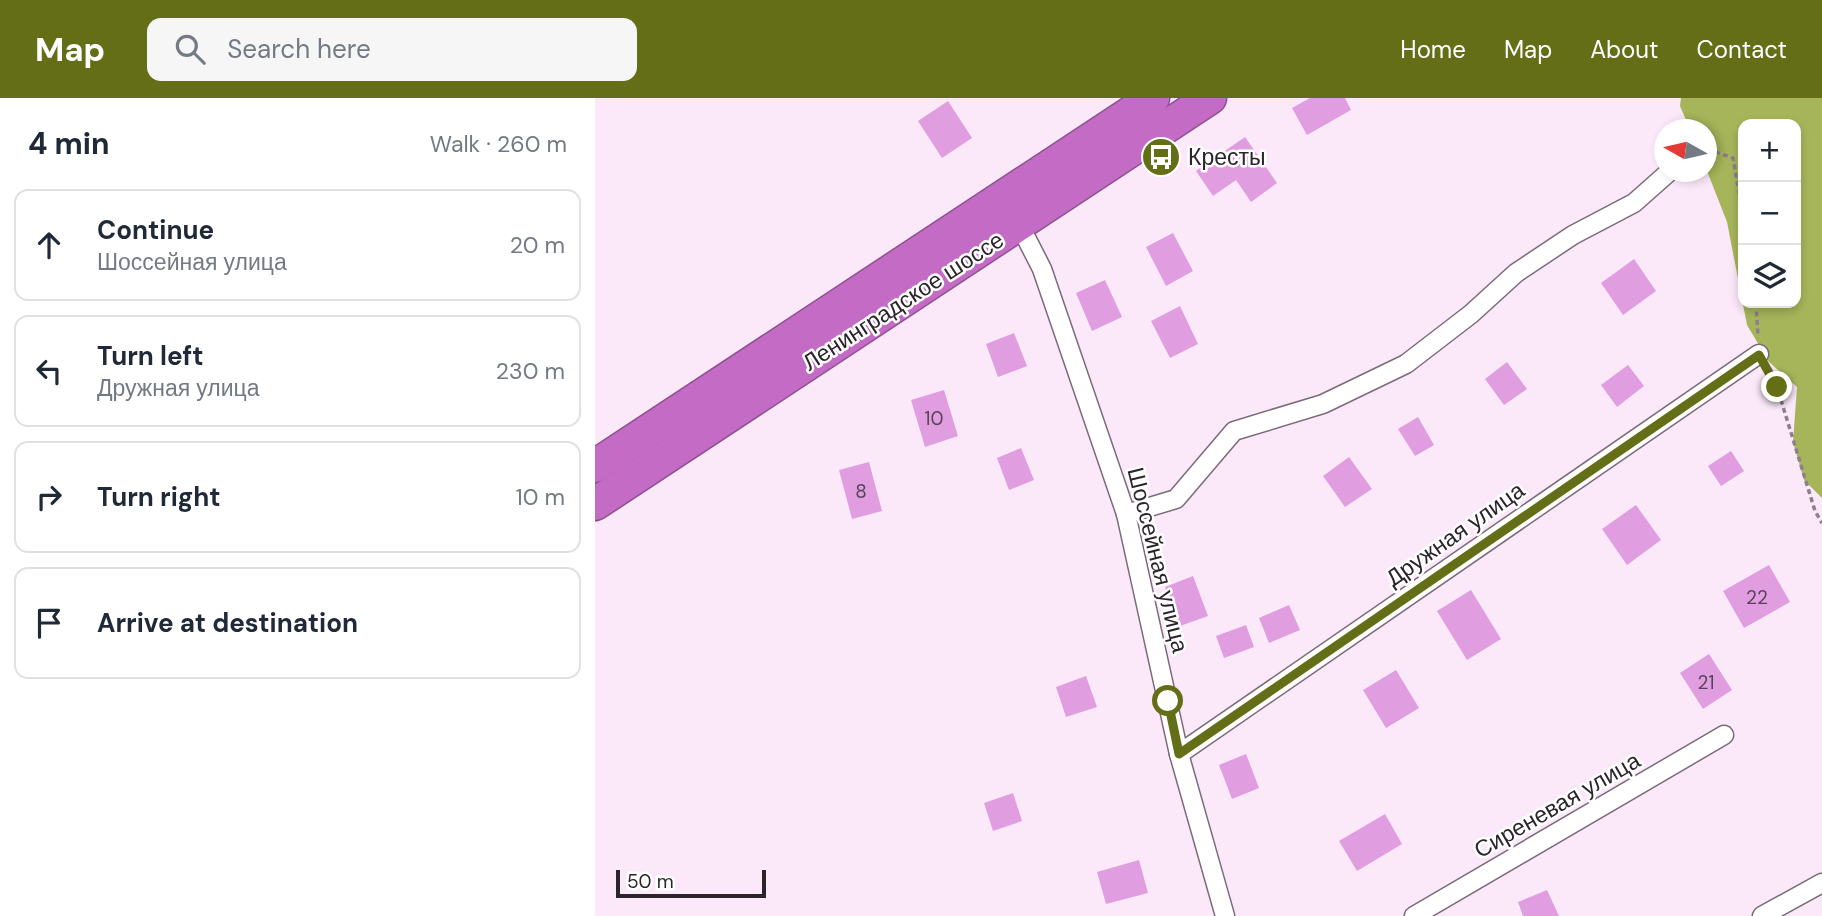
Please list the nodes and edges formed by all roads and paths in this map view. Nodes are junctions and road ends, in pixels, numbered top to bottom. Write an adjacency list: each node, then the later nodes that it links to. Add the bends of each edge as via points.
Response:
1 (1153, 98): 9 (highway, Ленинградское шоссе)
2 (1210, 98): 6 (highway, Ленинградское шоссе)
3 (1717, 153): 5 (path, via 1733,158)
4 (1658, 182): 11 (street, via 1634,203 1573,235 1516,273 1406,365 1323,404 1234,431 1176,499)
5 (1738, 187)
6 (1019, 224): 10 (highway, Ленинградское шоссе); 11 (street, Шоссейная улица, via 1042,269)
7 (1756, 308): 8 (path)
8 (1759, 355): 12 (path, via 1777,387); 14 (street, Дружная улица)
9 (595, 466)
10 (595, 503)
11 (1126, 514): 14 (street, Шоссейная улица)
12 (1822, 523)
13 (1724, 735): 17 (street, Сиреневая улица)
14 (1179, 754): 16 (street, Шоссейная улица)
15 (1822, 883): 18 (street)
16 (1225, 916)
17 (1414, 916)
18 (1762, 916)

